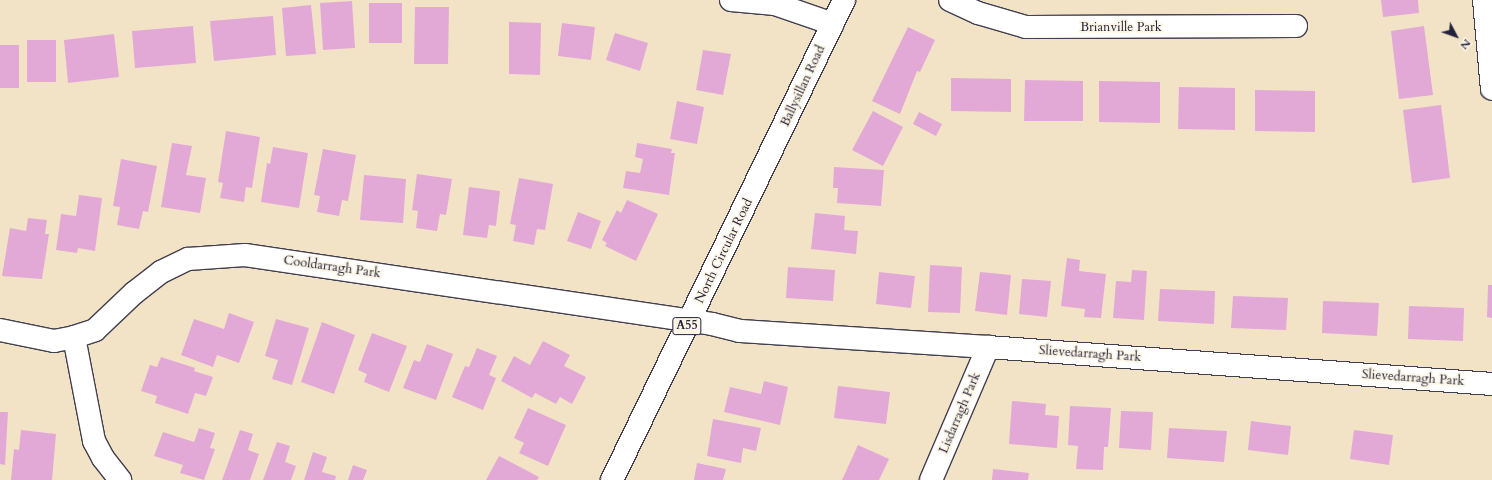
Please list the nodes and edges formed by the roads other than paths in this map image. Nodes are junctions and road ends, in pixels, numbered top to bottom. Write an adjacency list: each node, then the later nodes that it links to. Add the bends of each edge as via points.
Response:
1 (731, 0): 5 (main road, via 775,4)
2 (844, 0): 5 (main road, Ballysillan Road / A55)
3 (950, 0): 6 (main road, Brianville Park, via 978,13 1026,27)
4 (1484, 0): 7 (main road)
5 (833, 24): 8 (main road, Ballysillan Road / A55)
6 (1296, 26)
7 (1492, 89)
8 (762, 172): 9 (main road, North Circular Road / A55)
9 (690, 321): 11 (main road, Cooldarragh Park, via 346,269 245,256 218,256 188,259 161,272 134,292 95,330); 12 (main road, Slievedarragh Park, via 740,331); 15 (main road, North Circular Road / A55)
10 (0, 330): 11 (main road, Cooldarragh Park, via 54,341)
11 (74, 338): 14 (main road, via 94,441)
12 (988, 347): 13 (main road, Slievedarragh Park); 16 (main road, Lisdarragh Park)
13 (1492, 384)
14 (120, 480)
15 (612, 480)
16 (931, 480)

